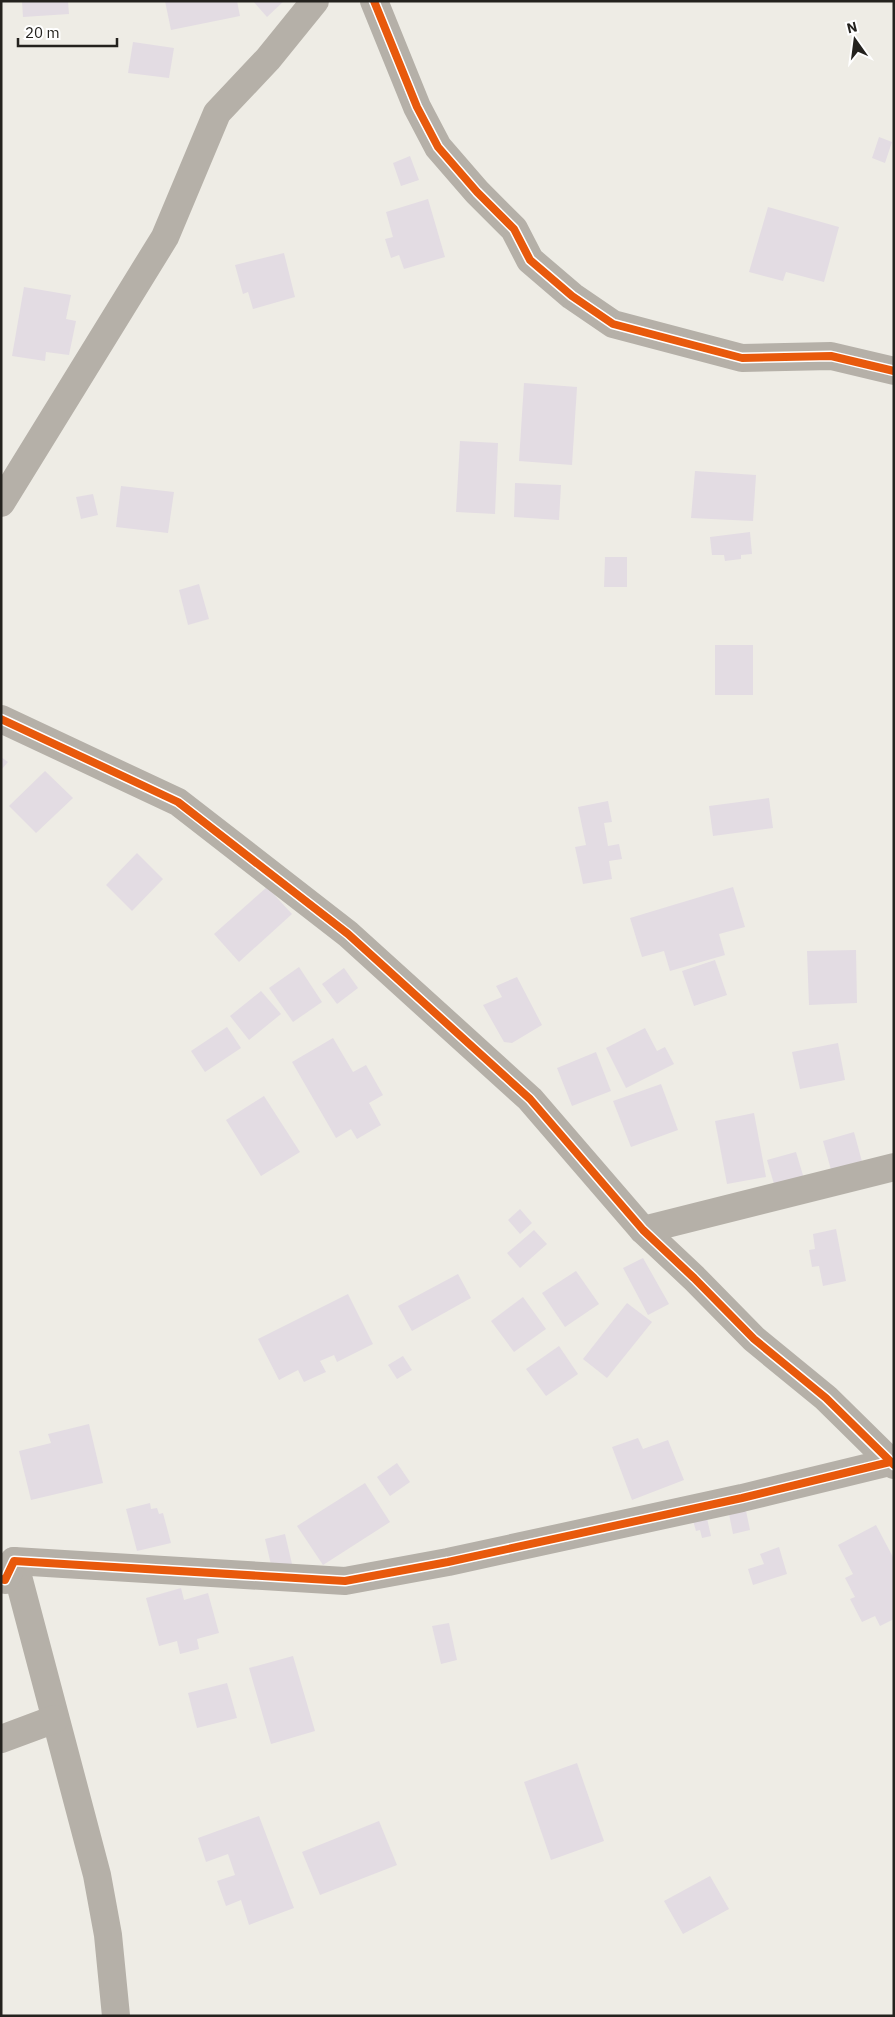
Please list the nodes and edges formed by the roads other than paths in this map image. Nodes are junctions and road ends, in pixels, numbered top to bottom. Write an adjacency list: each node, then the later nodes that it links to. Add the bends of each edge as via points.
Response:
1 (315, 1): 4 (street, via 218,113 165,237)
2 (374, 1): 3 (street, via 417,107 438,147 514,229 530,260 572,296 613,324 742,358 831,356)
3 (894, 371)
4 (1, 502)
5 (1, 719): 7 (street, via 178,802 287,884 348,934 530,1099)
6 (894, 1167): 7 (street)
7 (643, 1230): 8 (street, via 754,1340 826,1398)
8 (892, 1463): 9 (street, via 448,1562 346,1581)
9 (8, 1570): 10 (street)
10 (56, 1719): 11 (street); 12 (street, via 98,1875)
11 (1, 1739)
12 (116, 2016)

